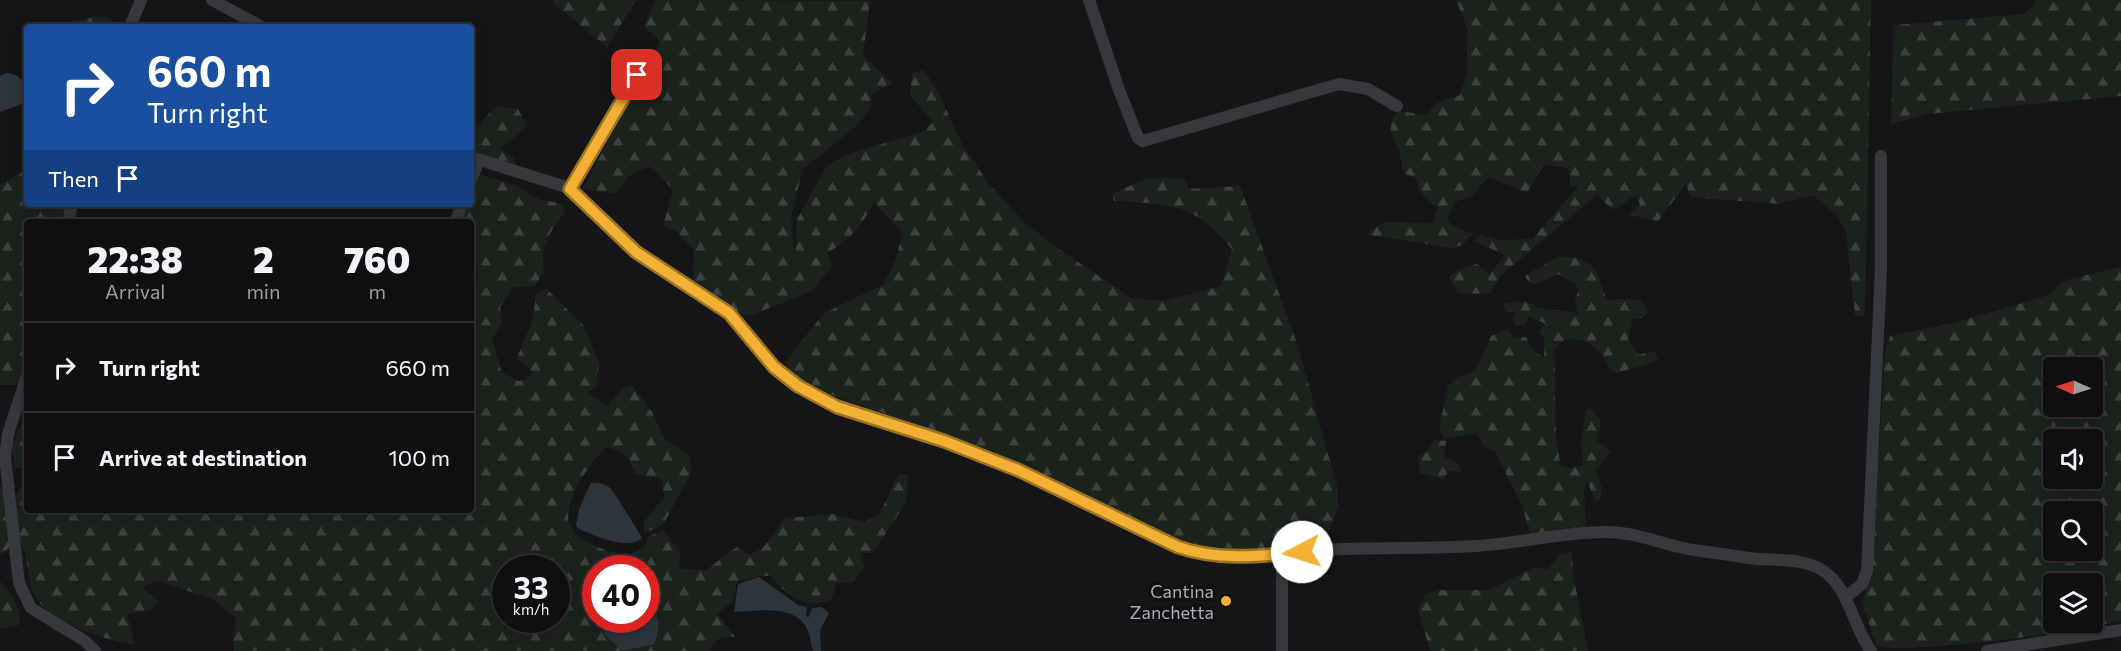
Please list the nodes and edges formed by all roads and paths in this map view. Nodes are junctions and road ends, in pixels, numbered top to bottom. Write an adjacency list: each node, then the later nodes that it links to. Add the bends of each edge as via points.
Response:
1 (141, 0): 4 (street)
2 (212, 0): 5 (street)
3 (1089, 0): 7 (street, via 1119,90 1138,138 1143,141 1339,84 1368,89)
4 (131, 24)
5 (256, 24)
6 (646, 57): 10 (street)
7 (1397, 106)
8 (1881, 156): 13 (street, via 1881,269 1867,571 1862,584)
9 (475, 159): 10 (street)
10 (570, 189): 12 (street, via 636,252 729,313 774,367 823,400 1008,466 1199,555)
11 (24, 385): 15 (street, via 5,457 19,583 31,608)
12 (1282, 554): 13 (street, via 1477,546 1617,532 1680,548 1810,565 1830,576); 16 (street)
13 (1845, 598): 17 (street, via 1863,642)
14 (2121, 630): 18 (street)
15 (95, 651)
16 (1282, 651)
17 (1871, 651)
18 (1987, 651)

